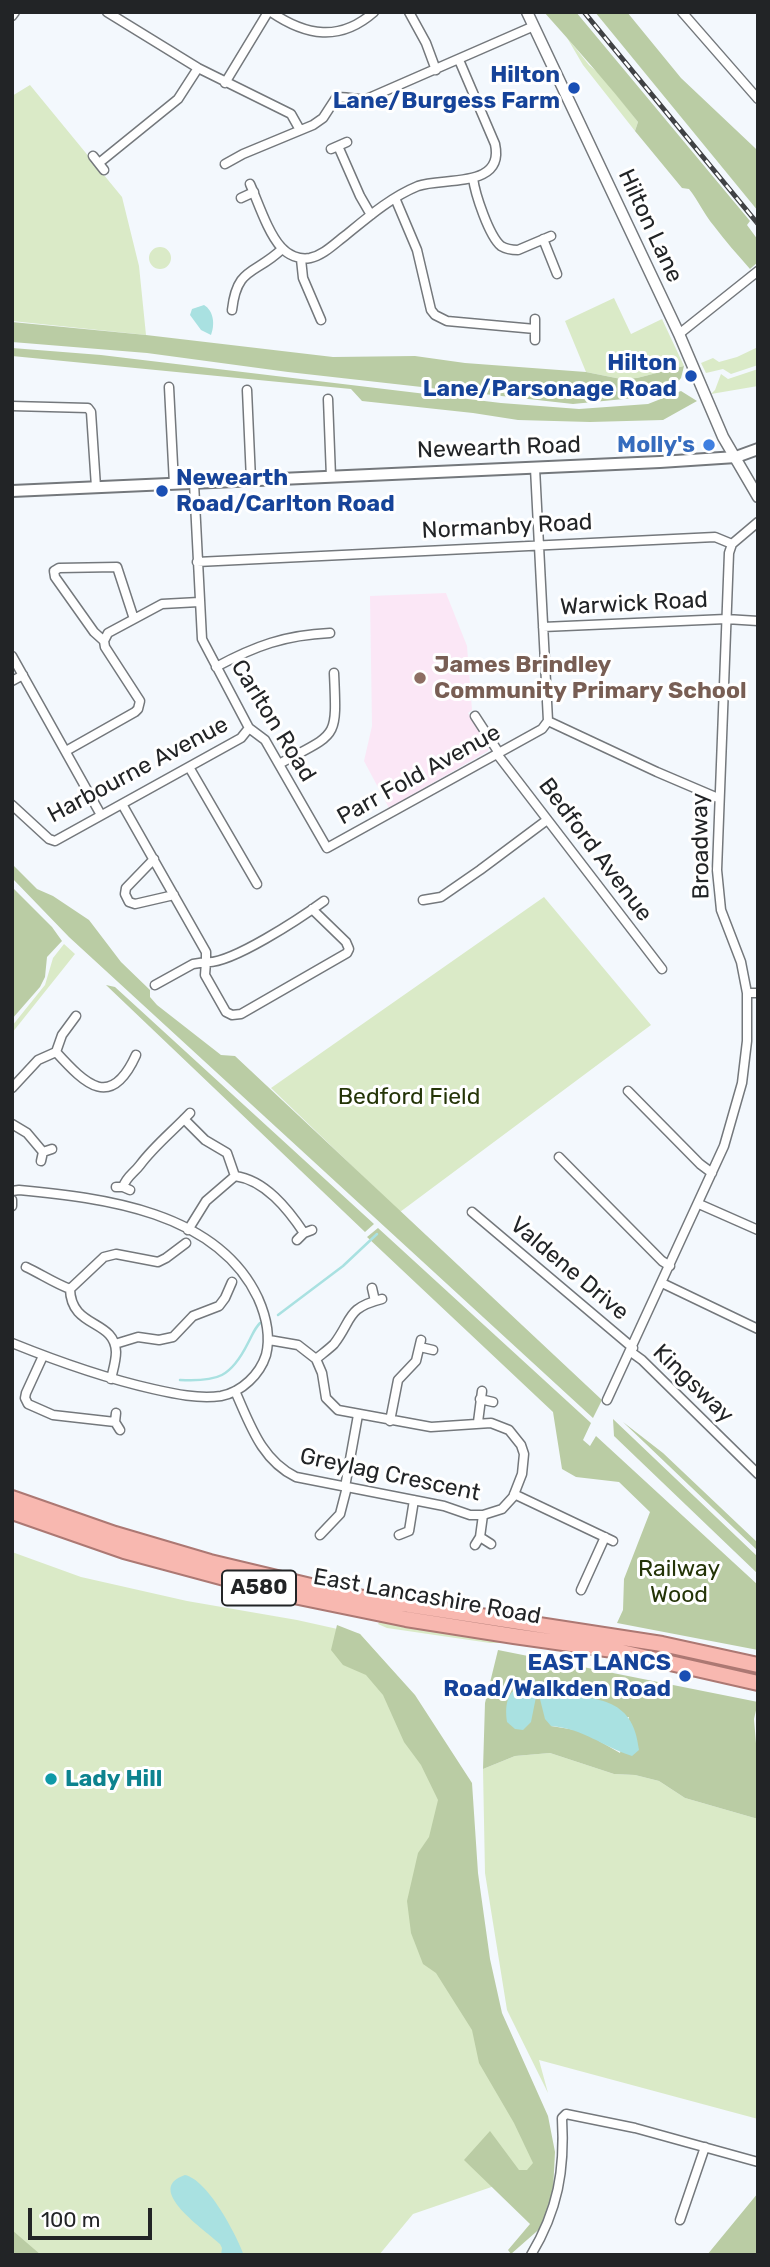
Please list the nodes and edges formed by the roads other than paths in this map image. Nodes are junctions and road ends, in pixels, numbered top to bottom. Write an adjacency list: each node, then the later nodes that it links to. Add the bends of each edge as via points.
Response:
1 (107, 12): 9 (street)
2 (269, 12): 3 (street, via 292,26 328,33 351,27); 11 (street)
3 (374, 12)
4 (409, 12): 10 (street)
5 (527, 12): 7 (street, Hilton Lane)
6 (682, 12): 12 (street)
7 (534, 26): 8 (street); 31 (street, Hilton Lane)
8 (459, 60): 10 (street); 19 (street, via 497,150 492,167)
9 (198, 68): 11 (street); 16 (street, via 178,99)
10 (436, 70): 13 (street, via 363,100 335,98 323,118)
11 (225, 83): 13 (street, via 291,114)
12 (758, 99)
13 (300, 130): 15 (street)
14 (347, 142): 22 (street, via 334,148)
15 (237, 157): 17 (street); 18 (street)
16 (99, 163)
17 (225, 164)
18 (242, 166)
19 (473, 178): 21 (street, via 431,182); 26 (street, via 493,235 501,245 518,250 547,237)
20 (241, 198): 23 (street, via 252,188)
21 (395, 198): 22 (street); 30 (street, via 435,316)
22 (371, 215): 24 (street, via 318,255)
23 (282, 249): 24 (street); 27 (street, via 244,276 236,287 233,306)
24 (300, 259): 28 (street, via 303,278)
25 (758, 271): 31 (street)
26 (558, 274)
27 (221, 301)
28 (321, 313)
29 (535, 319): 30 (street)
30 (535, 329): 32 (street)
31 (679, 334): 38 (street, Hilton Lane)
32 (535, 340)
33 (169, 387): 43 (street)
34 (247, 390): 41 (street)
35 (328, 399): 40 (street)
36 (12, 406): 44 (street, via 88,408)
37 (758, 449): 38 (main road, Newearth Road)
38 (736, 457): 39 (main road, Newearth Road); 46 (street, Hilton Lane)
39 (535, 468): 40 (main road, Newearth Road); 49 (street)
40 (331, 477): 41 (main road, Newearth Road)
41 (251, 480): 42 (main road, Newearth Road)
42 (194, 483): 43 (main road, Newearth Road); 50 (street, Carlton Road)
43 (174, 484): 44 (main road, Newearth Road)
44 (96, 487): 45 (main road, Newearth Road)
45 (12, 491)
46 (758, 497)
47 (758, 522): 48 (street)
48 (732, 544): 49 (street, Normanby Road, via 715,537); 53 (street, Broadway)
49 (539, 545): 50 (street, Normanby Road); 55 (street)
50 (197, 562): 51 (street, Carlton Road)
51 (199, 602): 52 (street, via 162,604); 59 (street, Carlton Road, via 202,639)
52 (134, 619): 57 (street, via 108,633); 57 (street, via 117,567 56,569 55,577)
53 (726, 619): 54 (street, Warwick Road); 55 (street, Warwick Road); 70 (street, Broadway)
54 (758, 621)
55 (543, 627): 64 (street)
56 (330, 632): 59 (street, via 254,648)
57 (104, 641): 66 (street, via 140,705)
58 (12, 656): 60 (street)
59 (216, 667): 65 (street, Carlton Road)
60 (23, 675): 62 (street); 66 (street)
61 (331, 680): 68 (street, via 336,714 331,732)
62 (12, 681)
63 (475, 716): 67 (street, Bedford Avenue)
64 (548, 721): 67 (street, Parr Fold Avenue); 70 (street)
65 (249, 728): 68 (street, Carlton Road, via 265,740); 69 (street, Harbourne Avenue, via 241,738)
66 (66, 751): 73 (street)
67 (498, 754): 74 (street, Bedford Avenue); 75 (street, Parr Fold Avenue)
68 (279, 765): 75 (street, Carlton Road)
69 (189, 767): 71 (street, Harbourne Avenue); 77 (street)
70 (718, 798): 85 (street, Broadway, via 719,897)
71 (122, 804): 73 (street, Harbourne Avenue); 76 (street)
72 (12, 805): 73 (street, Harbourne Avenue, via 52,841)
73 (101, 815)
74 (547, 820): 80 (street); 83 (street, Bedford Avenue)
75 (327, 848)
76 (154, 859): 78 (street); 78 (street, via 126,888 129,902)
77 (257, 884)
78 (174, 895): 82 (street, via 205,949)
79 (324, 901): 81 (street)
80 (429, 901)
81 (312, 909): 82 (street, via 220,961); 82 (street, via 346,942 347,953 241,1014 230,1015 223,1008 205,975)
82 (205, 962): 84 (street)
83 (662, 969)
84 (155, 985)
85 (747, 993): 86 (street); 95 (street, Broadway, via 743,1083)
86 (758, 993)
87 (78, 1015): 88 (street, via 62,1035)
88 (56, 1052): 89 (street, via 100,1091 119,1082 135,1066); 90 (street, via 37,1060)
89 (136, 1055)
90 (12, 1088)
91 (628, 1091): 95 (street)
92 (12, 1124): 93 (street)
93 (45, 1154)
94 (559, 1157): 107 (street)
95 (712, 1173): 100 (street, Broadway)
96 (235, 1176): 97 (street, via 227,1153 205,1140 187,1116 147,1154); 103 (street, via 202,1205); 105 (street, via 265,1189)
97 (123, 1188)
98 (12, 1191): 103 (street, via 83,1196 127,1205)
99 (12, 1199): 101 (street)
100 (699, 1203): 104 (street); 107 (street, Broadway)
101 (12, 1206)
102 (472, 1212): 118 (street, Valdene Drive)
103 (188, 1230): 114 (street, via 233,1261 247,1279 265,1318)
104 (758, 1230)
105 (304, 1234)
106 (186, 1243): 112 (street, via 158,1262 117,1254 104,1257)
107 (670, 1266): 109 (street, Broadway)
108 (26, 1267): 112 (street, via 38,1268)
109 (662, 1283): 113 (street); 118 (street, Broadway)
110 (233, 1288): 116 (street, via 219,1306 193,1316 168,1340 138,1337)
111 (372, 1288): 120 (street, via 378,1300 360,1306)
112 (70, 1289): 116 (street, via 81,1317 107,1331)
113 (758, 1329)
114 (269, 1340): 120 (street, via 298,1345); 122 (street, via 260,1368)
115 (12, 1343): 119 (street)
116 (115, 1344): 121 (street)
117 (433, 1350): 126 (street, via 421,1344 416,1361 398,1380)
118 (632, 1350): 123 (street, Broadway); 129 (street, Kingsway)
119 (43, 1356): 121 (street); 127 (street, via 26,1393 28,1404 53,1415)
120 (316, 1359): 125 (street, Greylag Crescent, via 329,1403)
121 (111, 1379): 122 (street, via 196,1396)
122 (235, 1391): 130 (street, Greylag Crescent, via 263,1450 278,1467 305,1480)
123 (607, 1400)
124 (493, 1402): 128 (street, via 481,1395)
125 (358, 1415): 126 (street, Greylag Crescent); 130 (street)
126 (390, 1421): 128 (street, Greylag Crescent, via 431,1427)
127 (117, 1422)
128 (478, 1422): 131 (street, Greylag Crescent, via 501,1425 521,1445 522,1474)
129 (758, 1474)
130 (346, 1487): 133 (street, Greylag Crescent); 136 (street, via 342,1510 332,1528)
131 (514, 1494): 135 (street, Greylag Crescent, via 502,1509); 139 (street, via 609,1539)
132 (12, 1498): 140 (highway, East Lancashire Road / A580, via 115,1534 310,1587)
133 (414, 1500): 135 (street, Greylag Crescent); 137 (street, via 412,1534)
134 (12, 1512): 143 (highway, East Lancashire Road / A580, via 124,1551 311,1601 613,1650)
135 (483, 1515): 138 (street, via 478,1541)
136 (320, 1535)
137 (398, 1535)
138 (491, 1544)
139 (581, 1590)
140 (688, 1650): 141 (highway, East Lancashire Road / A580); 142 (highway, via 709,1661)
141 (758, 1665)
142 (758, 1674)
143 (758, 1683)
144 (705, 2147): 145 (street); 146 (street); 147 (street, via 566,2114 562,2118 558,2194 548,2226)
145 (758, 2162)
146 (680, 2220)
147 (531, 2255)

